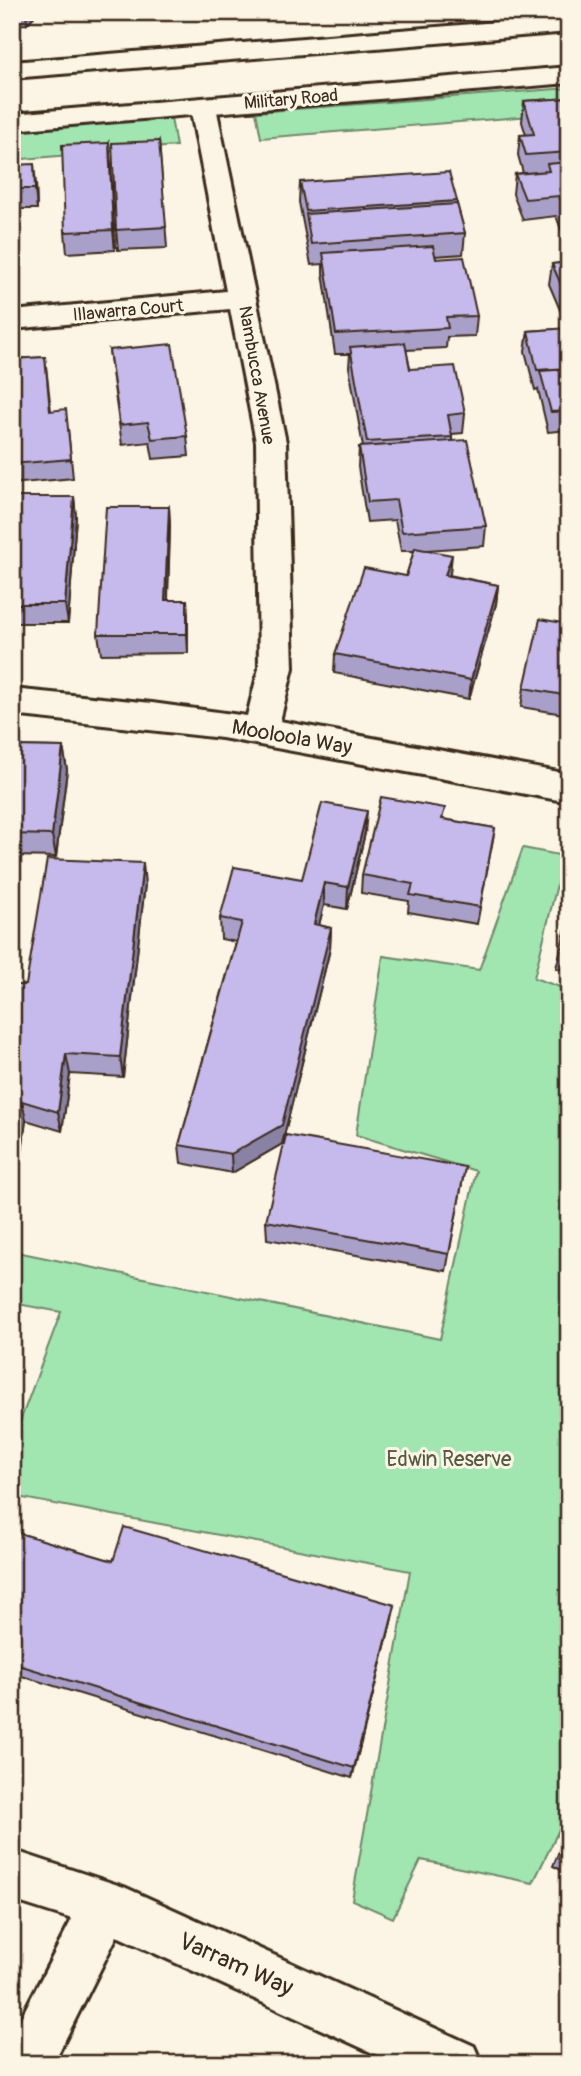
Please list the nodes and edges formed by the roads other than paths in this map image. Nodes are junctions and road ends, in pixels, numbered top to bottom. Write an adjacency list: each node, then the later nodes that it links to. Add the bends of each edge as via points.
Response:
1 (569, 24): 2 (street)
2 (12, 70)
3 (569, 75): 4 (street, Military Road)
4 (203, 107): 5 (street, Military Road); 6 (street, Nambucca Avenue)
5 (12, 122)
6 (244, 299): 7 (street, Illawarra Court); 9 (street, Nambucca Avenue, via 271,442 276,668)
7 (12, 320)
8 (12, 702): 9 (street, Mooloola Way)
9 (261, 730): 10 (street, Mooloola Way)
10 (569, 788)
11 (12, 1875): 12 (street, Varram Way)
12 (106, 1905): 13 (street); 14 (street, Varram Way)
13 (25, 2064)
14 (456, 2064)

